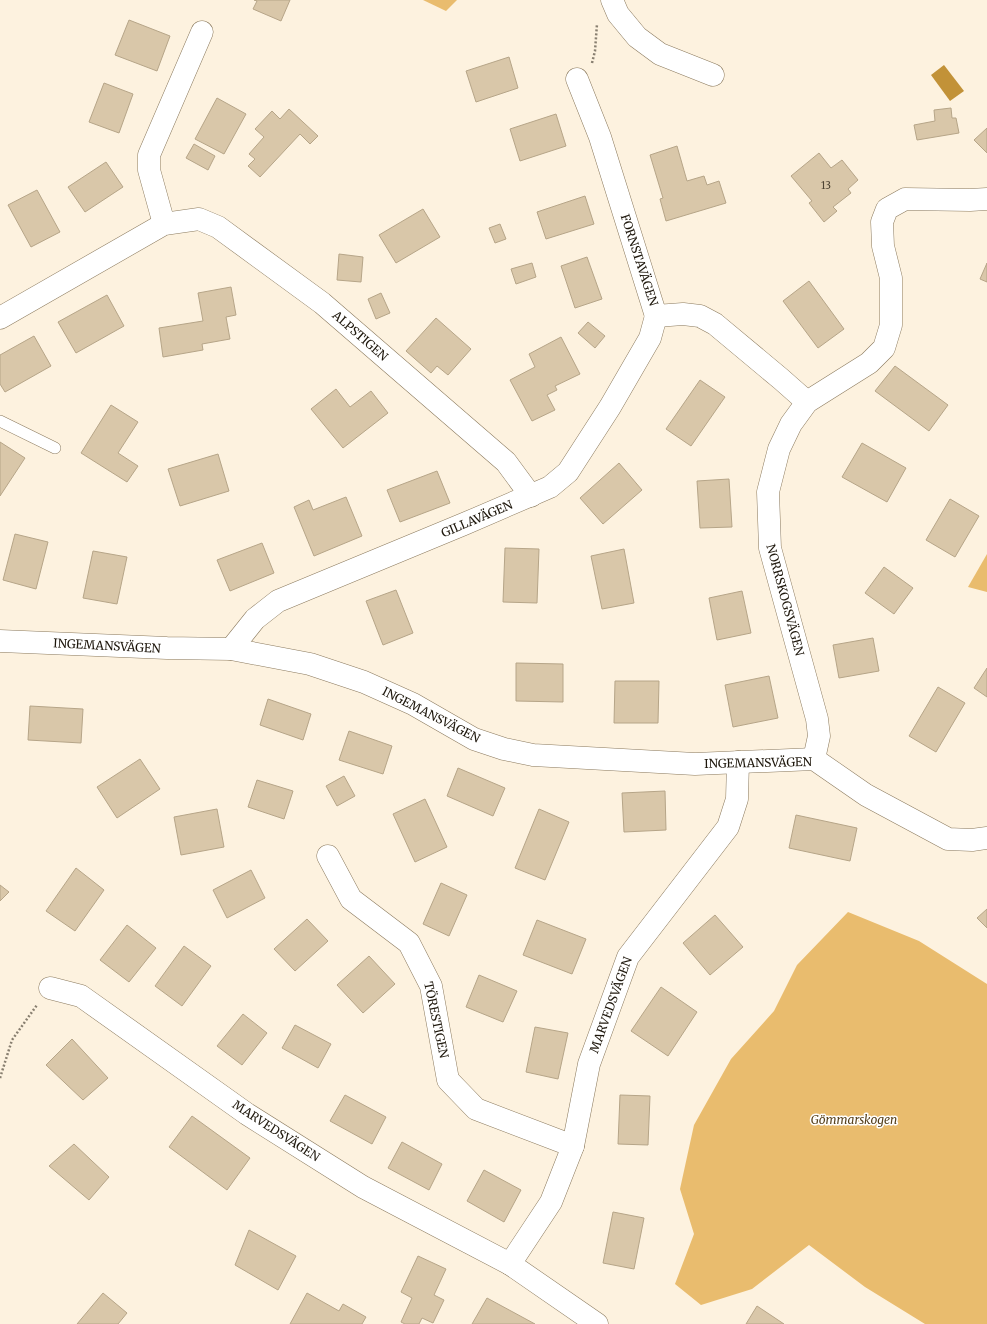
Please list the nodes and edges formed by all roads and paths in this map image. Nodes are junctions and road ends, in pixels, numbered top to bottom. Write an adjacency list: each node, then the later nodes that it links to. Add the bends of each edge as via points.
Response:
1 (612, 0): 5 (street, via 618,14 637,37 660,54)
2 (597, 31): 4 (path)
3 (202, 32): 8 (street, via 149,155 149,170)
4 (595, 51)
5 (713, 75)
6 (577, 79): 9 (street, FORNSTAVÄGEN, via 600,137)
7 (987, 199): 11 (street, NORRSKOGSVÄGEN, via 905,199 887,209 882,222 883,246 891,278 891,325 884,348 869,363)
8 (164, 224): 10 (street, ALPSTIGEN); 14 (street, ALPSTIGEN, via 199,219 218,227 322,303 506,462)
9 (656, 316): 11 (street, FORNSTAVÄGEN, via 700,316 715,324); 14 (street, GILLAVÄGEN, via 650,338 568,472 550,487)
10 (0, 318)
11 (807, 402): 17 (street, NORRSKOGSVÄGEN, via 791,424 779,449 768,492 770,548 817,719 819,736)
12 (0, 421): 13 (lane)
13 (55, 448)
14 (531, 496): 16 (street, GILLAVÄGEN, via 278,601 255,619)
15 (0, 641): 16 (street, INGEMANSVÄGEN)
16 (231, 649): 18 (street, INGEMANSVÄGEN, via 310,664 364,682 413,704 474,739 504,749 533,755 695,764)
17 (814, 759): 18 (street, INGEMANSVÄGEN); 19 (street, INGEMANSVÄGEN, via 866,796 948,839)
18 (738, 762): 23 (street, MARVEDSVÄGEN, via 737,799 728,827 628,957 590,1064)
19 (987, 838)
20 (328, 856): 23 (street, TÖRESTIGEN, via 351,899 409,943 431,986 448,1080 476,1109)
21 (50, 988): 22 (path, via 12,1040); 24 (street, MARVEDSVÄGEN, via 81,996 247,1114 363,1187)
22 (0, 1078)
23 (573, 1146): 24 (street, MARVEDSVÄGEN, via 551,1202)
24 (510, 1264): 25 (street, MARVEDSVÄGEN)
25 (597, 1324)

